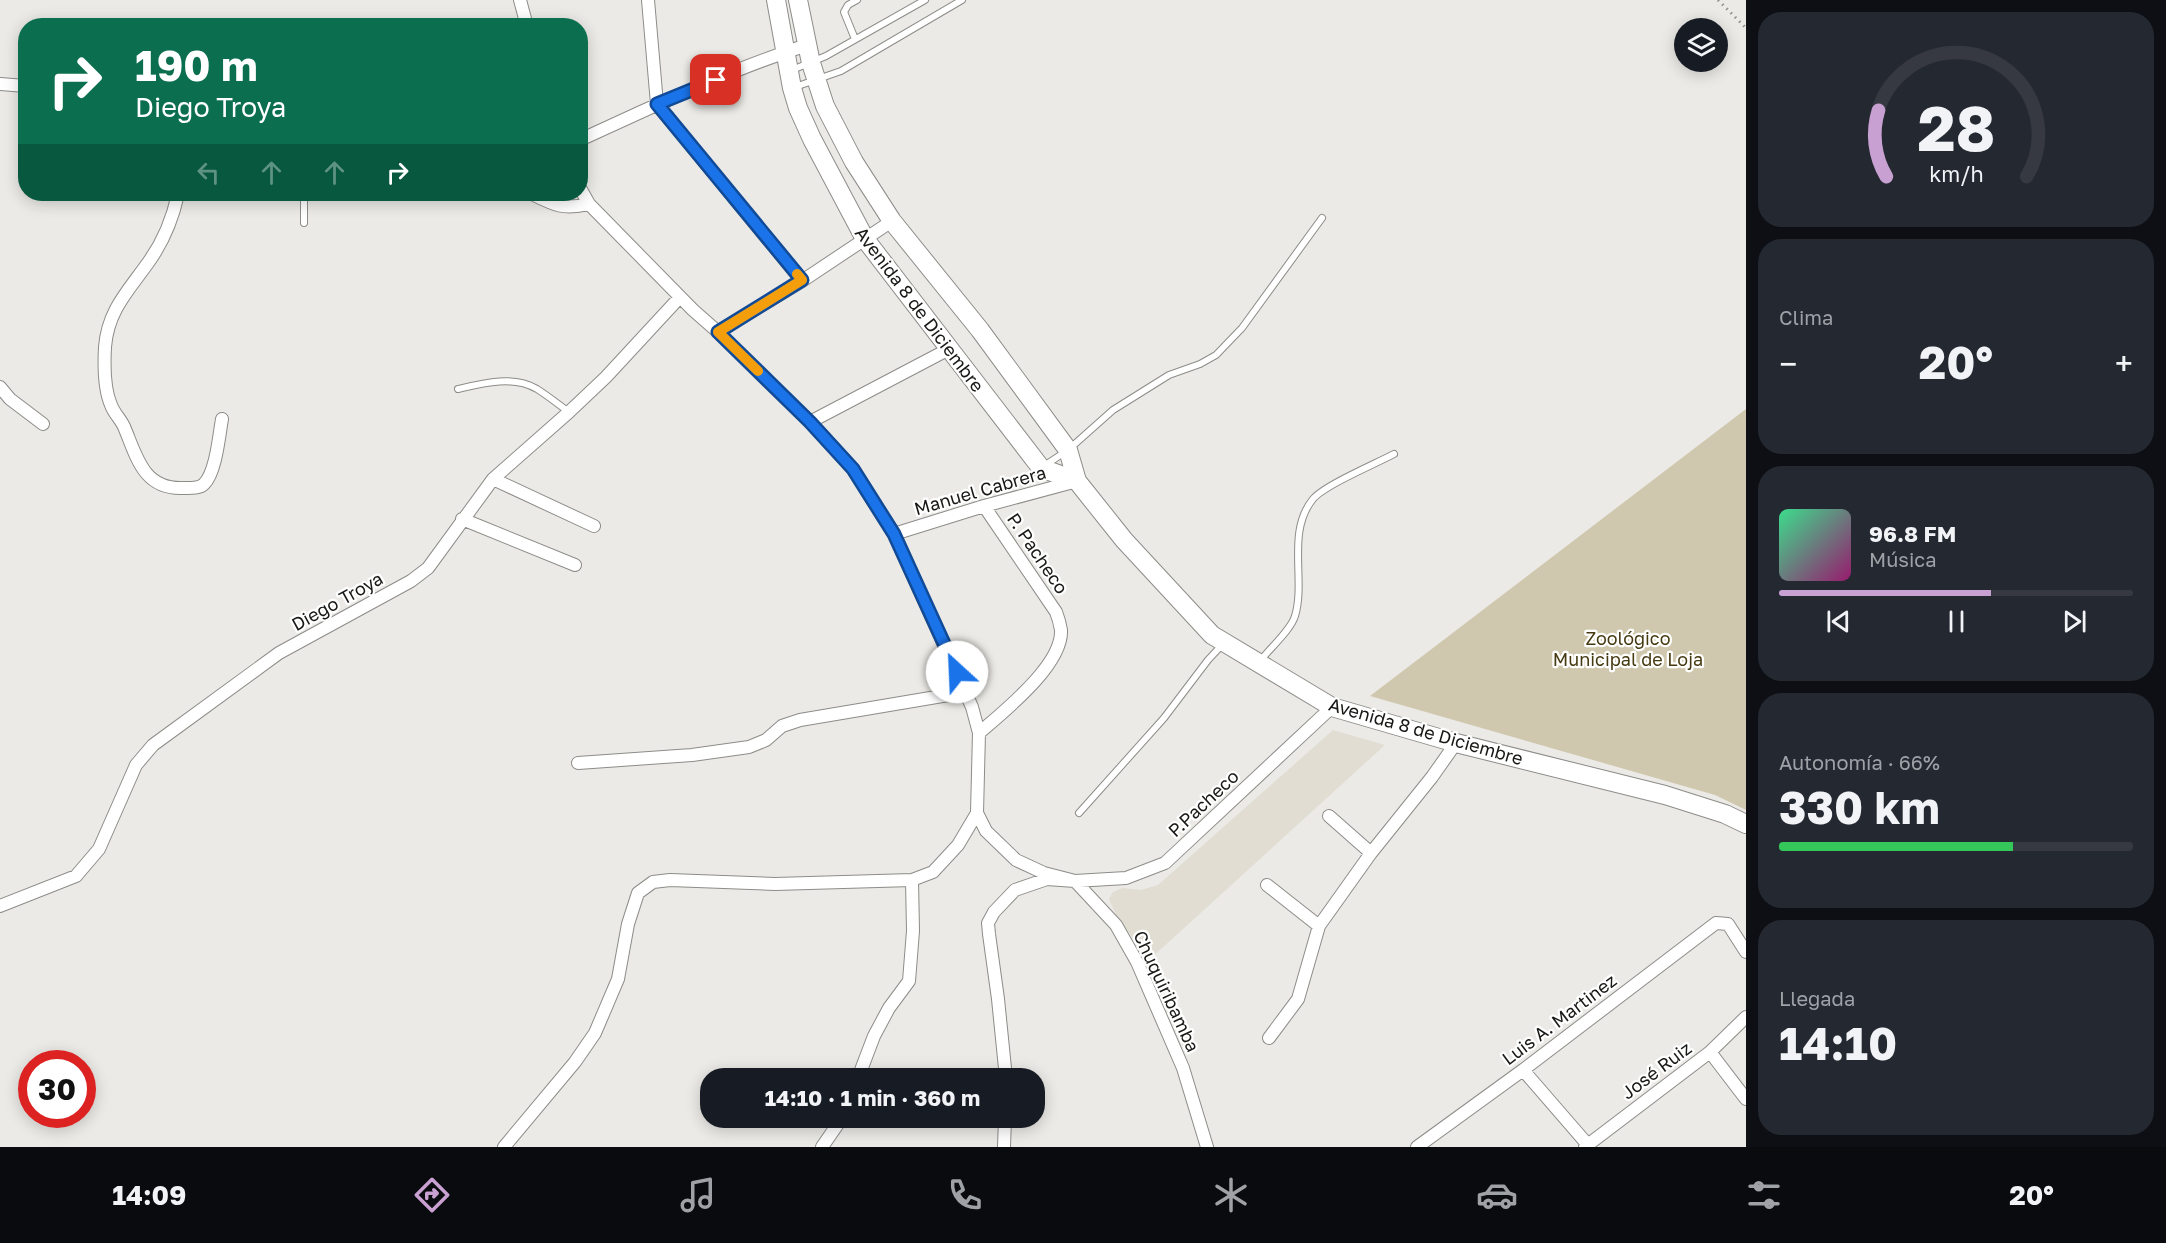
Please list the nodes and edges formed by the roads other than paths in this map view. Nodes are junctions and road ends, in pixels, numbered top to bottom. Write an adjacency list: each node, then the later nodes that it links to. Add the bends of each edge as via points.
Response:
1 (520, 0): 8 (street)
2 (648, 0): 16 (street)
3 (776, 0): 11 (main road, Avenida 8 de Diciembre)
4 (798, 0): 10 (main road, Avenida 8 de Diciembre)
5 (857, 0): 9 (lane, via 843,12)
6 (925, 0): 9 (lane)
7 (962, 0): 12 (lane, via 841,71)
8 (525, 18)
9 (855, 39): 12 (lane)
10 (807, 45): 11 (street); 12 (main road, Avenida 8 de Diciembre)
11 (785, 52): 13 (main road, Avenida 8 de Diciembre); 16 (street)
12 (813, 72): 13 (lane); 13 (lane); 24 (main road, Avenida 8 de Diciembre, via 825,106 854,162)
13 (790, 80): 26 (main road, Avenida 8 de Diciembre, via 812,139)
14 (0, 84): 15 (street)
15 (18, 85)
16 (657, 104): 17 (street); 27 (street)
17 (588, 136)
18 (176, 201): 34 (street, via 172,219 151,259 131,283 108,325 105,374 111,405 138,463 152,480 170,489 204,485 213,469)
19 (304, 201): 25 (lane)
20 (546, 201): 22 (street, via 573,208)
21 (587, 201): 22 (street)
22 (589, 204): 28 (street)
23 (1322, 218): 37 (lane, via 1242,328 1216,355 1169,375 1113,410)
24 (892, 221): 26 (street); 37 (main road, Avenida 8 de Diciembre, via 980,330)
25 (304, 223)
26 (865, 239): 27 (street); 30 (main road, Avenida 8 de Diciembre)
27 (802, 280): 29 (street)
28 (680, 297): 29 (street); 33 (street, Diego Troya)
29 (718, 332): 35 (street)
30 (949, 349): 35 (street); 39 (main road, Avenida 8 de Diciembre)
31 (0, 387): 36 (street)
32 (458, 388): 33 (lane, via 495,381 515,382 535,388)
33 (569, 412): 40 (street, Diego Troya)
34 (222, 419)
35 (810, 422): 45 (street, via 853,469)
36 (44, 424)
37 (1068, 450): 39 (lane); 41 (main road, Avenida 8 de Diciembre)
38 (1394, 454): 48 (lane, via 1314,498 1302,525 1294,620)
39 (1041, 468): 41 (main road)
40 (493, 478): 43 (street, Diego Troya); 44 (street)
41 (1077, 481): 42 (street, Manuel Cabrera); 47 (main road, Avenida 8 de Diciembre, via 1131,548)
42 (984, 506): 45 (street, Manuel Cabrera); 51 (street, P. Pacheco, via 1056,612 1061,631 1049,664)
43 (462, 519): 46 (street); 62 (street, Diego Troya, via 428,568 411,581 279,653 153,745 136,765 99,849 76,876)
44 (594, 526)
45 (894, 534): 49 (street)
46 (575, 565)
47 (1224, 642): 48 (main road, Avenida 8 de Diciembre); 55 (lane, via 1164,718)
48 (1259, 663): 50 (main road, Avenida 8 de Diciembre)
49 (966, 692): 51 (street); 53 (street, via 800,720 782,726 766,740 749,747)
50 (1332, 706): 52 (main road, Avenida 8 de Diciembre); 60 (street, P.Pacheco, via 1165,863 1126,878)
51 (979, 733): 54 (street)
52 (1456, 743): 57 (main road, Avenida 8 de Diciembre, via 1665,795); 58 (street)
53 (578, 763)
54 (977, 813): 59 (street, via 958,845 933,872); 60 (street, via 986,831 1016,860)
55 (1080, 813)
56 (1329, 816): 58 (street)
57 (1746, 824)
58 (1371, 853): 63 (street)
59 (912, 880): 68 (street, via 909,981 889,1008); 75 (street, via 653,882 638,892 618,979 595,1034)
60 (1075, 881): 69 (street, via 1047,879 1015,891 988,923); 78 (street, Chuquiribamba, via 1116,925 1137,962 1183,1068)
61 (1268, 885): 63 (street)
62 (0, 906)
63 (1319, 926): 66 (street, via 1298,999)
64 (1746, 952): 70 (street, Luis A. Martinez, via 1728,924 1716,923)
65 (1746, 1017): 67 (street, José Ruiz)
66 (1269, 1038)
67 (1710, 1052): 71 (street); 74 (street, José Ruiz)
68 (862, 1068)
69 (1005, 1068)
70 (1523, 1070): 74 (street); 79 (street, Luis A. Martinez)
71 (1746, 1099)
72 (835, 1128): 76 (street)
73 (1005, 1128): 77 (street)
74 (1586, 1146)
75 (504, 1147)
76 (822, 1147)
77 (1004, 1147)
78 (1207, 1147)
79 (1417, 1147)

